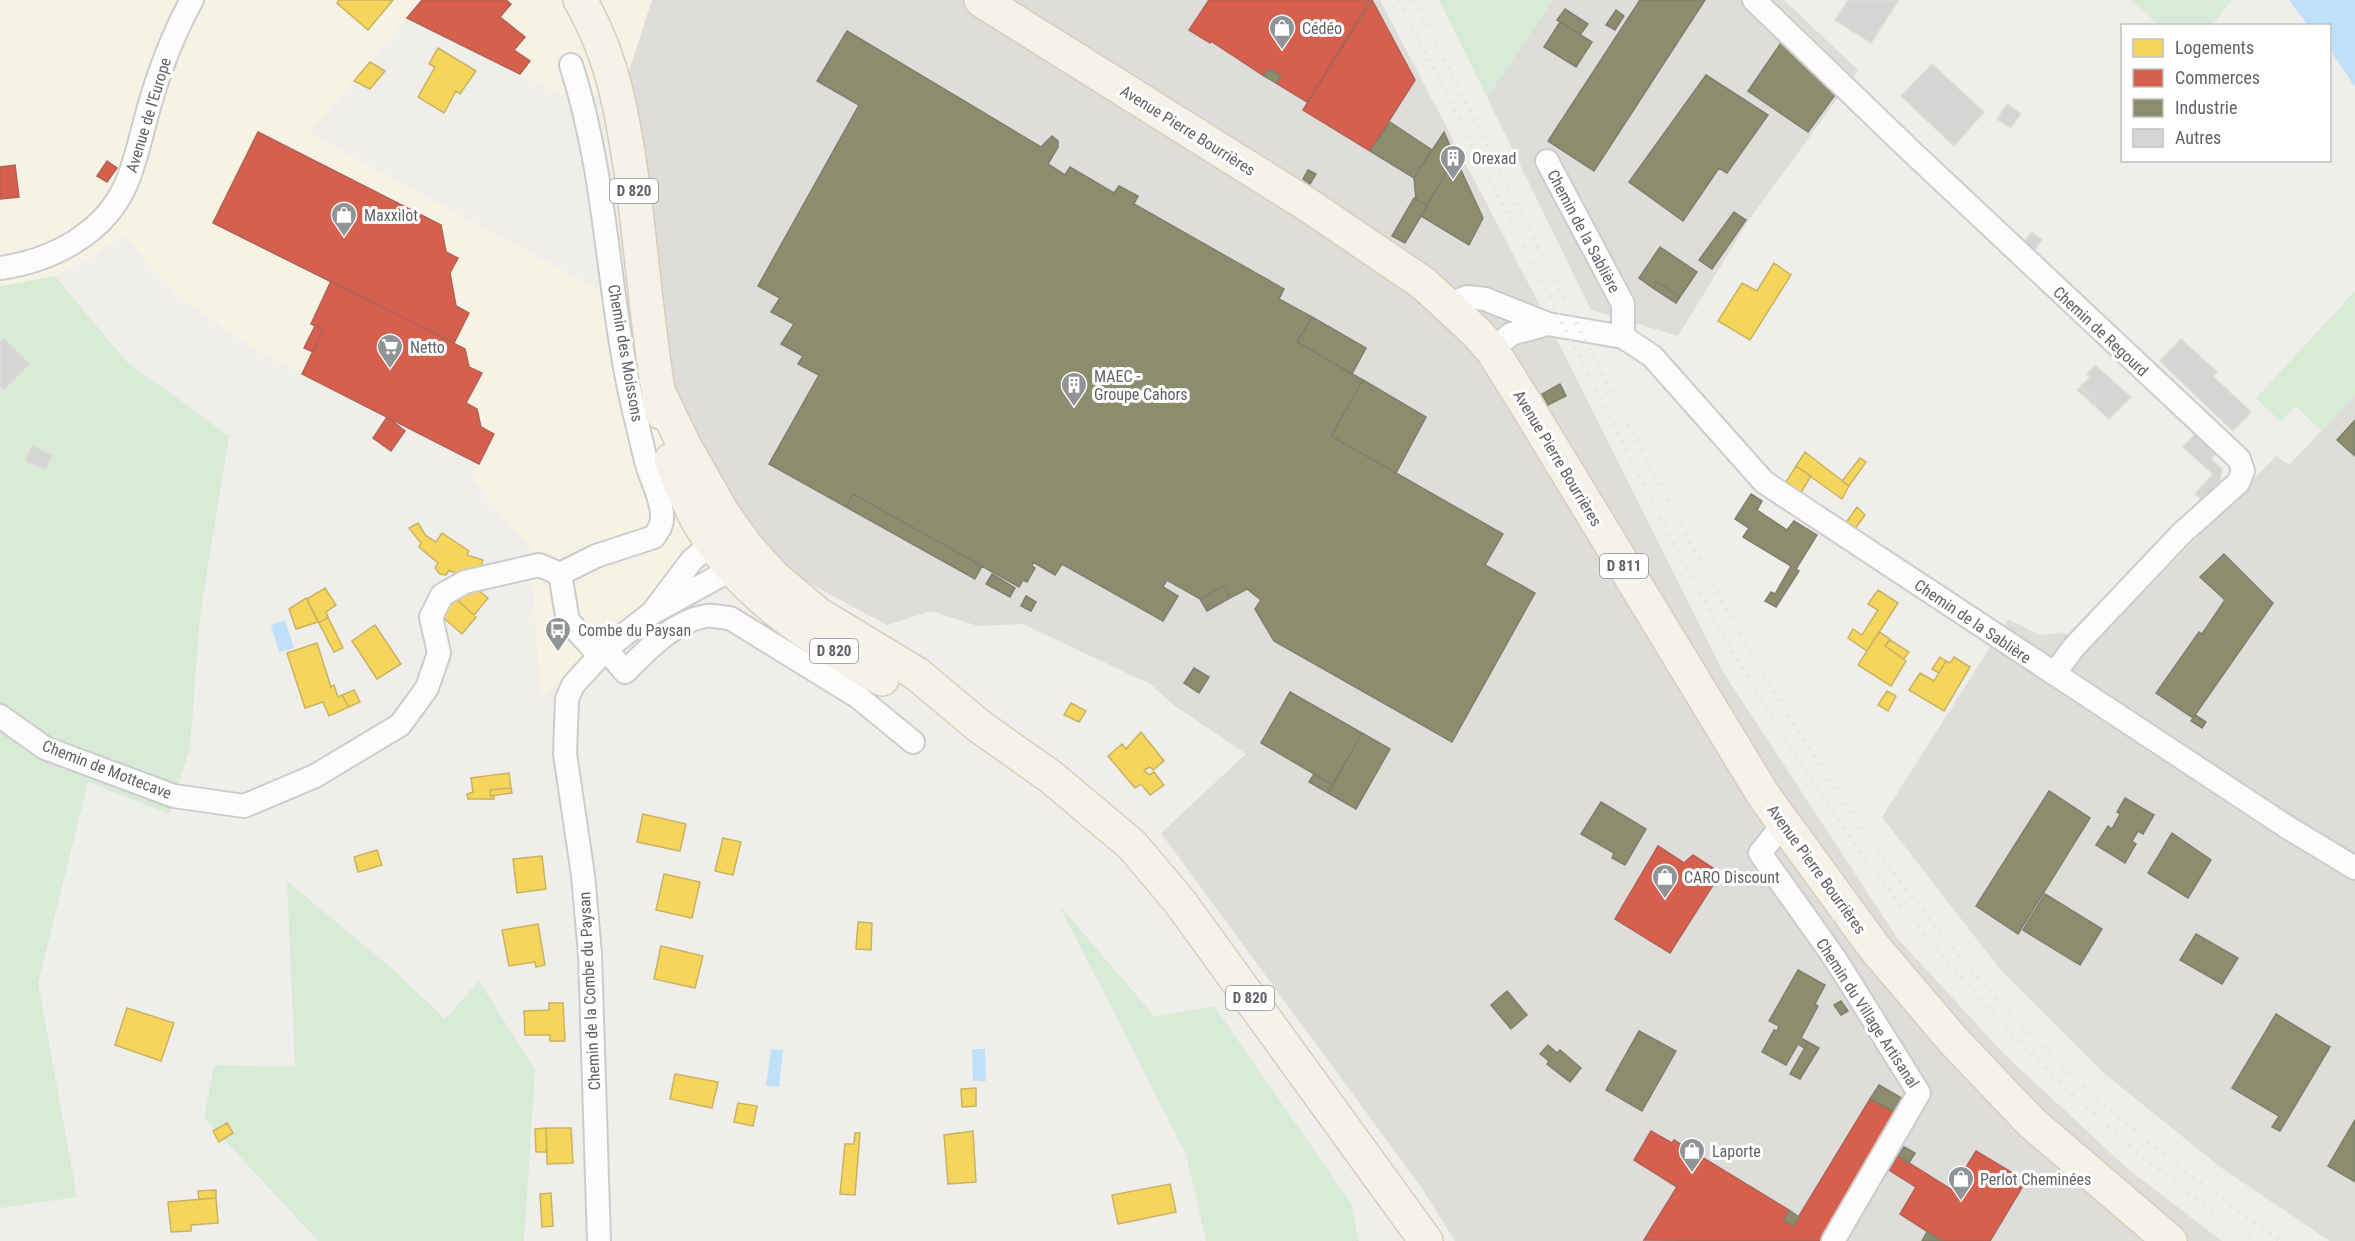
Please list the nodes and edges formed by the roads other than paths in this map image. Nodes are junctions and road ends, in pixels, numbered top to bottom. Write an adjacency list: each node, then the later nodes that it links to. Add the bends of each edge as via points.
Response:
1 (192, 0): 7 (street, Avenue de l'Europe, via 172,36 126,184 105,216 81,239 54,253)
2 (580, 0): 12 (main road, D 820, via 594,24 615,80 626,131)
3 (981, 0): 8 (main road, Avenue Pierre Bourrières / D 811, via 1308,205)
4 (1754, 0): 18 (street, Chemin de Regourd, via 2239,459 2242,471 2238,483 2182,533 2074,647)
5 (571, 65): 15 (street, Chemin des Moissons, via 590,132 632,401 663,519 654,537 596,556)
6 (1547, 161): 10 (street, Chemin de la Sablière, via 1623,304)
7 (0, 268)
8 (1448, 304): 9 (street, Chemin de la Sablière, via 1468,297 1485,299); 11 (main road, Avenue Pierre Bourrières / D 811)
9 (1548, 324): 10 (street, Chemin de la Sablière); 11 (street, Chemin de la Sablière, via 1511,334)
10 (1623, 337): 18 (street, Chemin de la Sablière, via 1652,356 1764,482)
11 (1492, 350): 21 (main road, Avenue Pierre Bourrières / D 811)
12 (658, 391): 13 (main road, D 820, via 670,456 699,522); 14 (main road, D 820)
13 (713, 543): 14 (main road, D 820); 16 (street, Chemin de la Combe du Paysan, via 692,560)
14 (740, 558): 16 (street, Chemin de la Combe du Paysan); 24 (main road, D 820, via 758,596 808,636 917,699 979,726 1051,777 1132,845 1180,902)
15 (560, 574): 17 (street, via 568,621); 19 (street, Chemin de Mottecave, via 539,565 465,582 442,595 431,617 439,653 427,688 400,725 315,776 244,806 174,796 45,748)
16 (652, 613): 17 (street, Chemin de la Combe du Paysan)
17 (602, 652): 20 (street, via 625,672 679,626 707,616 730,618 858,697); 23 (street, Chemin de la Combe du Paysan, via 573,685 564,717 565,754 584,874 590,954)
18 (2054, 674): 22 (street, Chemin de la Sablière)
19 (0, 716)
20 (913, 742)
21 (1784, 823): 25 (street, Chemin du Village Artisanal, via 1760,854 1836,960 1919,1093); 26 (main road, Avenue Pierre Bourrières / D 811, via 1874,947 1953,1040 2032,1123)
22 (2355, 868)
23 (599, 1241)
24 (1426, 1241)
25 (1833, 1241)
26 (2170, 1241)

